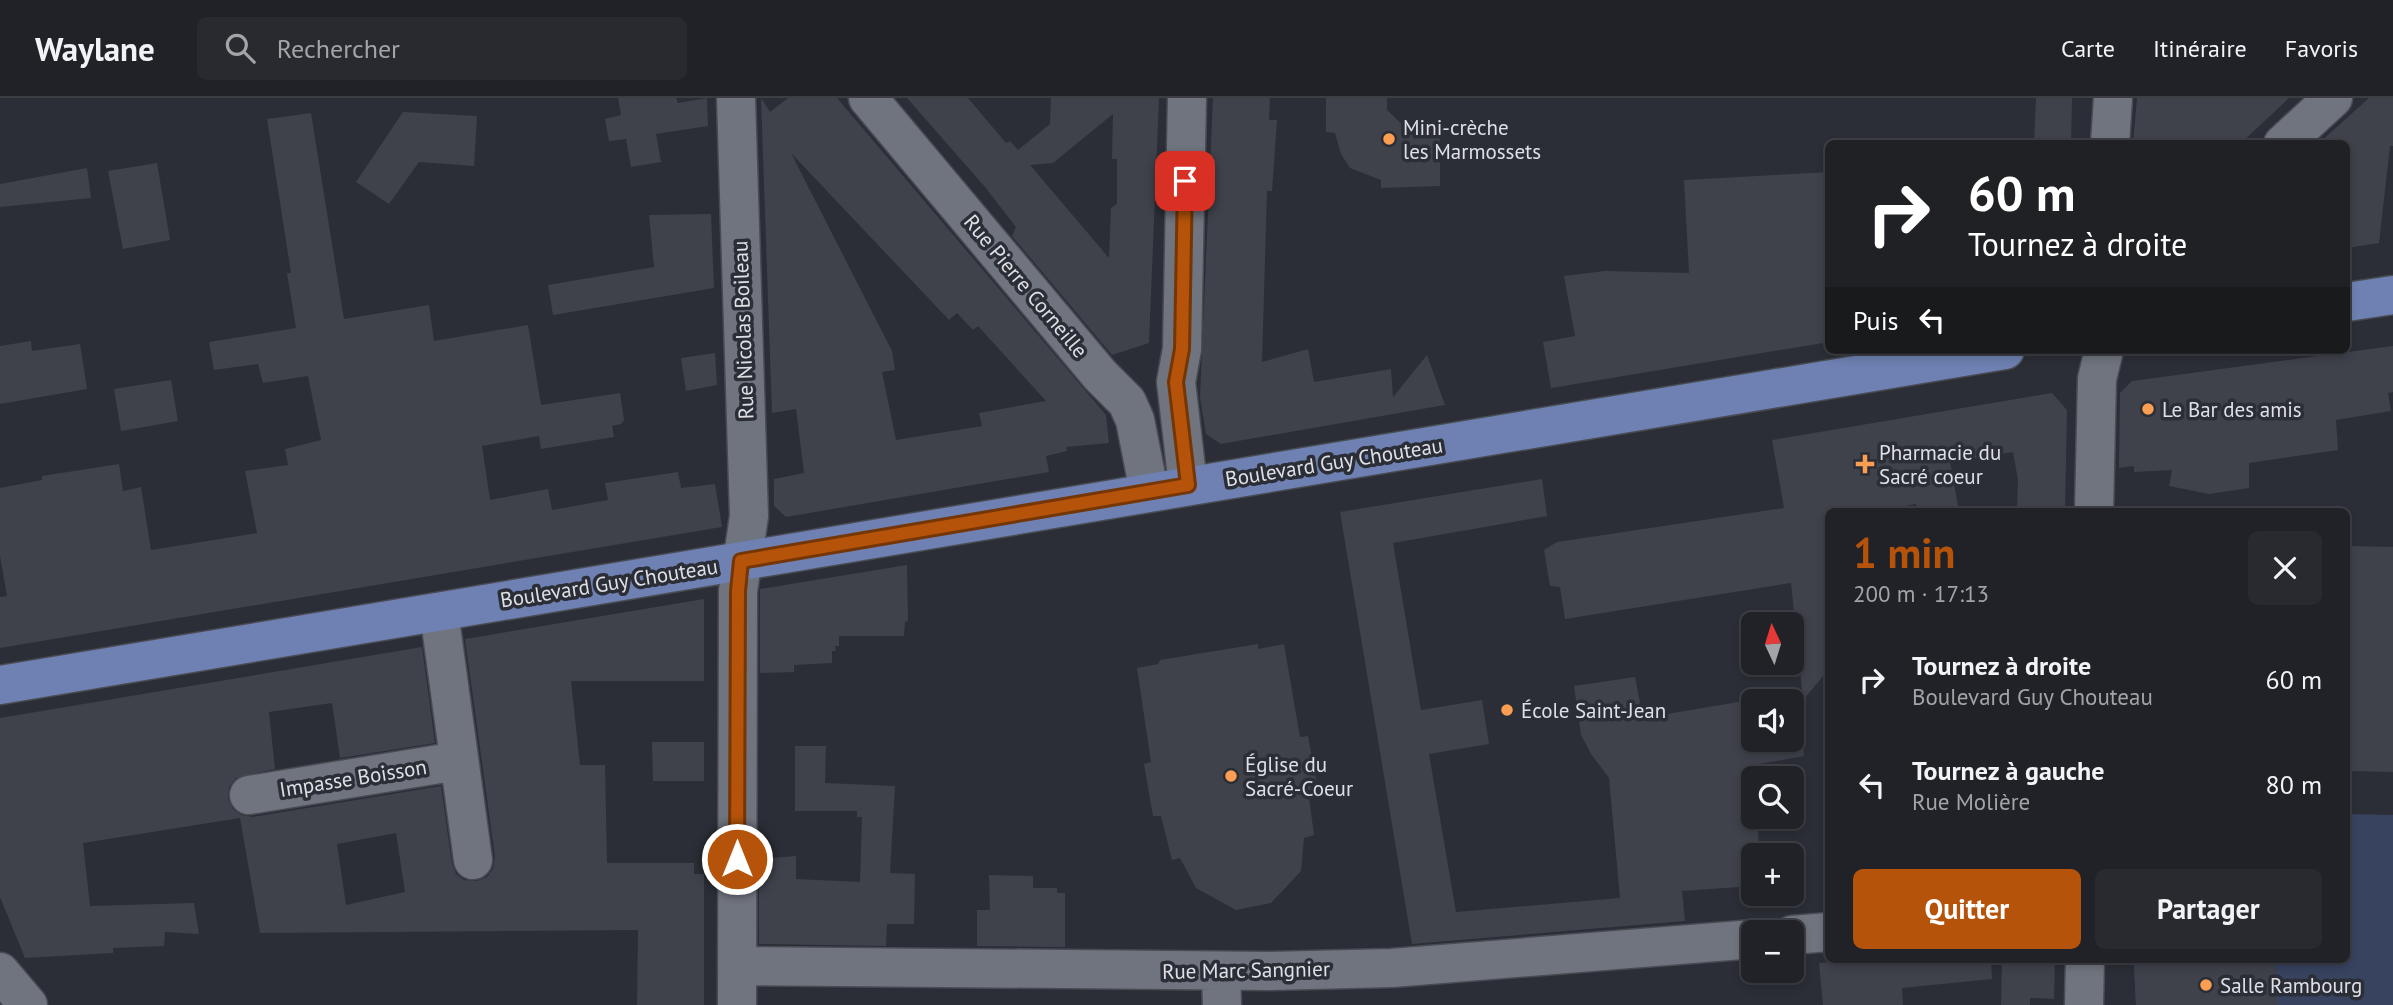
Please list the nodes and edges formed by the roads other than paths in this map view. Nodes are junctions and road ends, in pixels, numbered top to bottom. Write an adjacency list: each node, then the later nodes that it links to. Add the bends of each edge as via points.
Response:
1 (736, 98): 17 (street, Rue Nicolas Boileau, via 749,516)
2 (868, 98): 13 (street, Rue Pierre Corneille)
3 (1187, 98): 12 (street, via 1182,349)
4 (2113, 98): 6 (street)
5 (2333, 98): 7 (street)
6 (2110, 140)
7 (2287, 140)
8 (2393, 295): 9 (main road)
9 (2350, 302)
10 (1981, 354): 14 (main road, Boulevard Guy Chouteau)
11 (2103, 354): 16 (street, via 2097,379)
12 (1176, 382): 13 (street, via 1159,396); 14 (street)
13 (1127, 402): 15 (street, Rue Pierre Corneille)
14 (1188, 485): 15 (main road, Boulevard Guy Chouteau)
15 (1150, 491): 17 (main road, Boulevard Guy Chouteau)
16 (2094, 508)
17 (741, 561): 18 (main road, Boulevard Guy Chouteau); 27 (street, Rue Nicolas Boileau)
18 (439, 612): 19 (main road, Boulevard Guy Chouteau); 20 (street)
19 (0, 685)
20 (458, 761): 21 (street, Impasse Boisson); 22 (street)
21 (249, 795)
22 (473, 860)
23 (1825, 932): 24 (street)
24 (1804, 934)
25 (1741, 940): 29 (street, Rue Marc Sangnier, via 1392,968)
26 (2085, 963): 32 (street)
27 (737, 966): 29 (street, Rue Marc Sangnier); 31 (street, Rue Nicolas Boileau)
28 (0, 974): 30 (street)
29 (1222, 988)
30 (28, 1005)
31 (737, 1005)
32 (2084, 1005)

